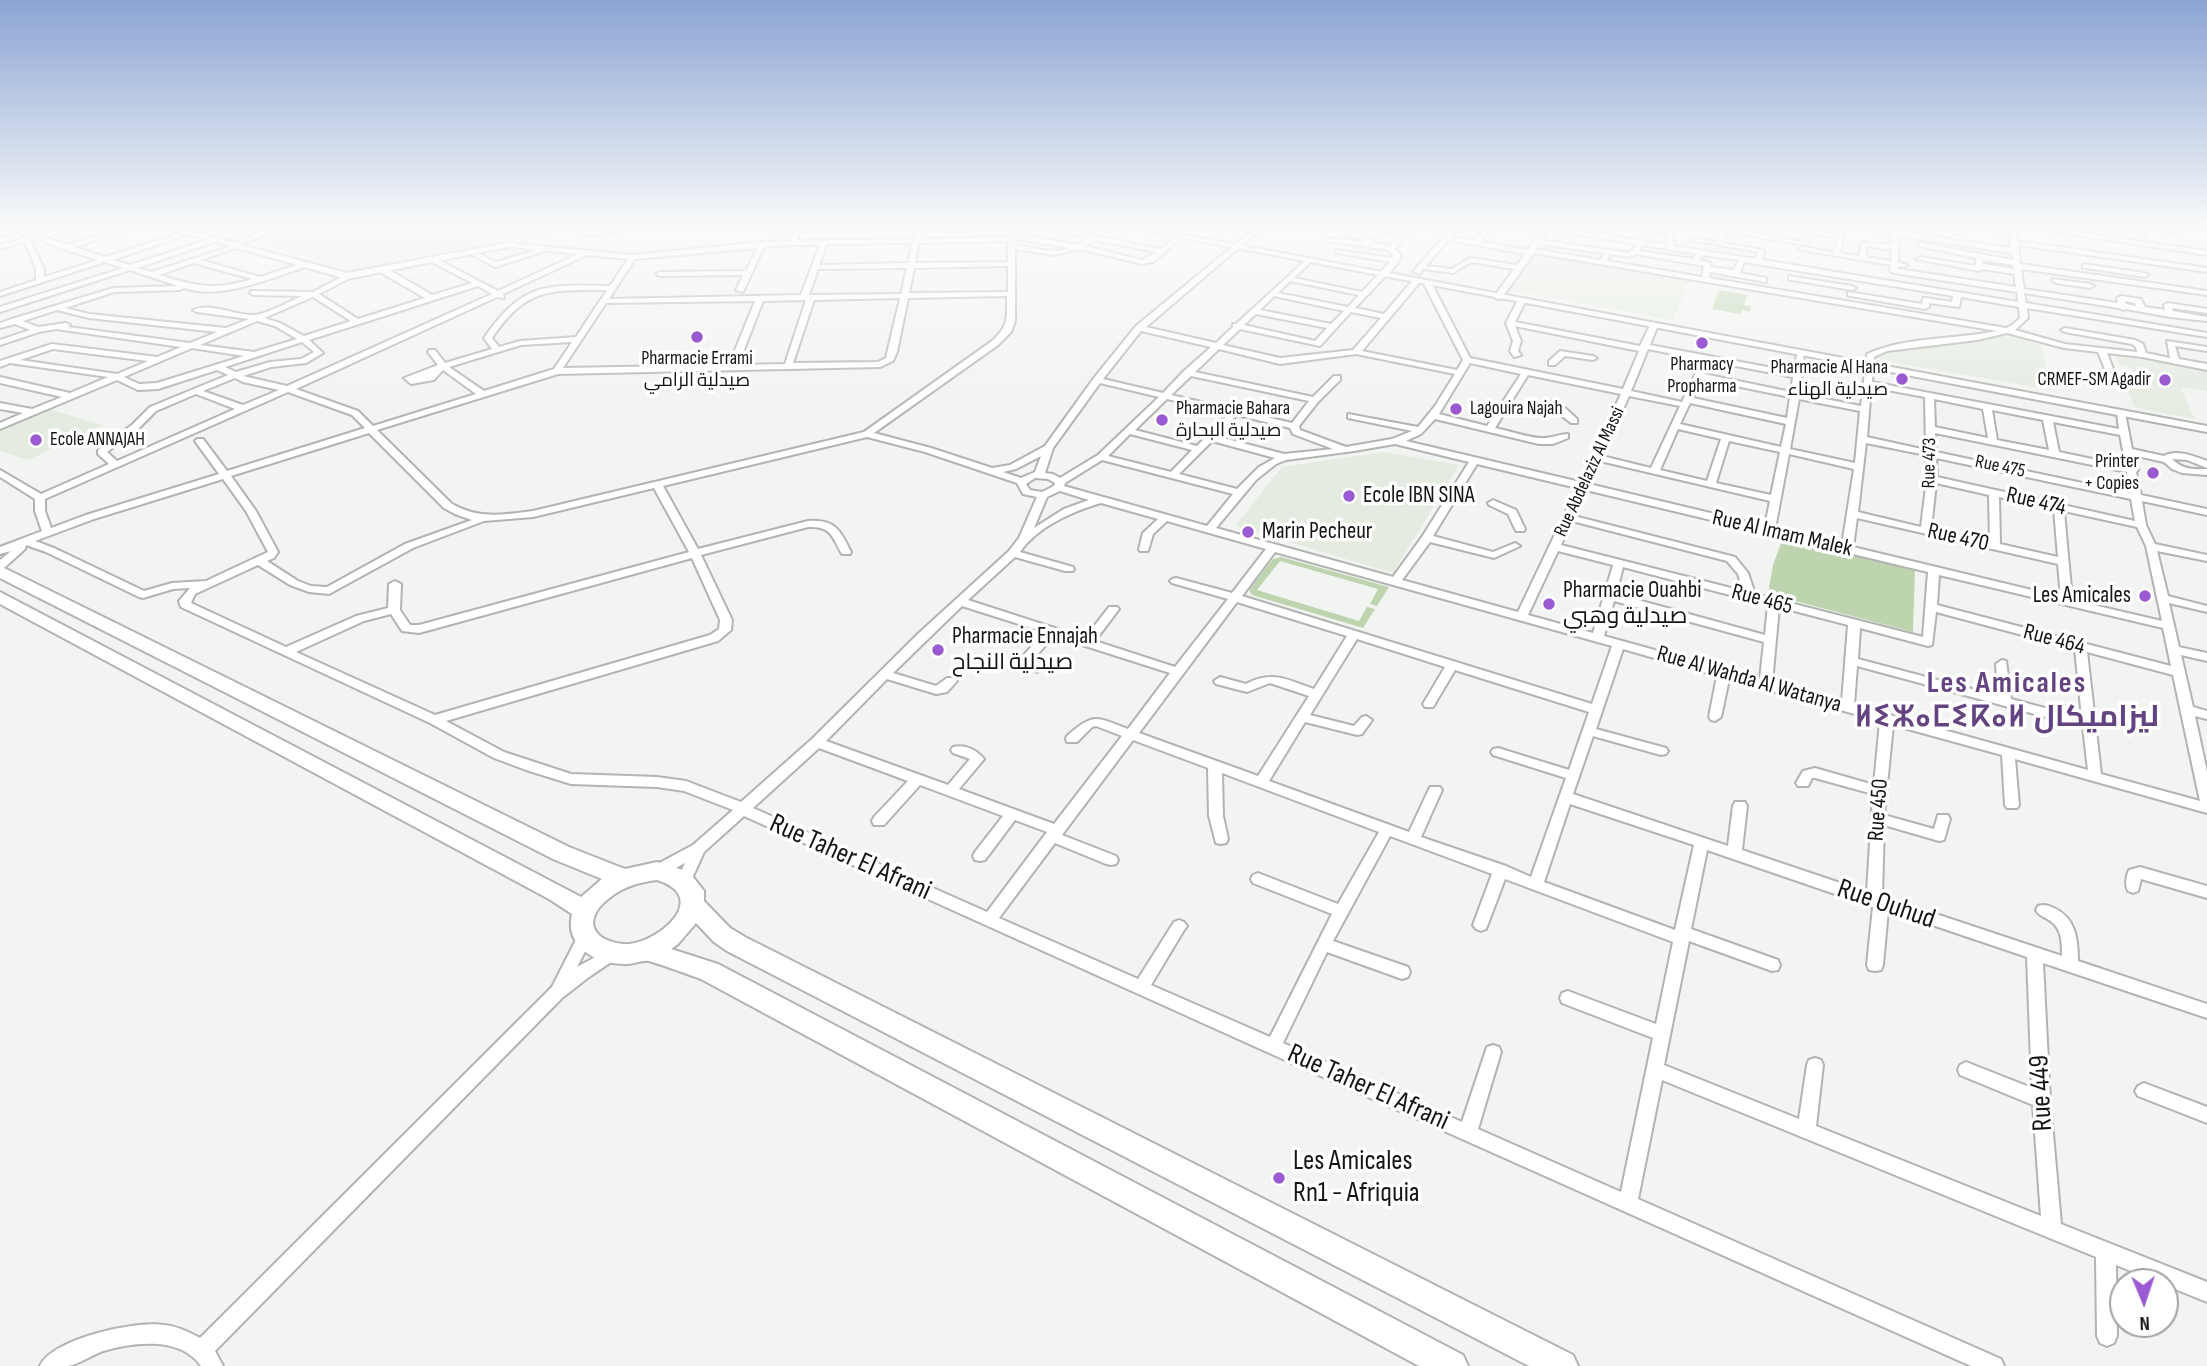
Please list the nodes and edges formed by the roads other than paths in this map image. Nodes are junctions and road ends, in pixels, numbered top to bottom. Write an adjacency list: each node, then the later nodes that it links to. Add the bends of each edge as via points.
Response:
1 (58, 292): 61 (street)
2 (108, 292): 56 (street)
3 (318, 292): 33 (street)
4 (420, 292): 44 (street)
5 (452, 292): 44 (street)
6 (491, 292): 38 (street)
7 (504, 292): 38 (street)
8 (537, 292): 47 (street)
9 (610, 292): 50 (street)
10 (810, 292): 46 (street)
11 (906, 292): 41 (street)
12 (1182, 292): 81 (street)
13 (1275, 292): 35 (street)
14 (1354, 292): 36 (street)
15 (1365, 292): 36 (street)
16 (1405, 292): 68 (street)
17 (1432, 292): 119 (street)
18 (1469, 292): 42 (street)
19 (1501, 292): 42 (street)
20 (1771, 292): 39 (street)
21 (1790, 292): 39 (street)
22 (1852, 292): 53 (street)
23 (1864, 292): 49 (street, via 1878,299)
24 (1904, 292): 49 (street)
25 (1947, 292): 37 (street)
26 (1975, 292): 43 (street)
27 (2020, 292): 55 (street)
28 (2082, 292): 40 (street)
29 (2082, 292): 40 (street)
30 (2092, 292): 40 (street)
31 (2126, 292): 48 (street)
32 (254, 293): 33 (street)
33 (314, 294): 67 (street); 72 (street)
34 (1012, 294): 41 (street); 178 (street, via 1010,326 1003,335)
35 (1273, 294): 58 (street); 62 (street)
36 (1363, 294): 58 (street)
37 (1957, 294): 43 (street); 54 (street)
38 (497, 295): 47 (street); 145 (street)
39 (1789, 295): 53 (street)
40 (2093, 295): 57 (street)
41 (905, 296): 46 (street); 128 (street, via 887,361)
42 (1497, 297): 51 (street)
43 (1974, 297): 55 (street)
44 (431, 298): 72 (street)
45 (760, 298): 46 (street); 50 (street); 130 (street)
46 (808, 298): 128 (street)
47 (513, 299): 104 (street, via 488,338)
48 (2129, 299): 57 (street, via 2121,298); 60 (street, via 2139,301)
49 (1905, 300): 52 (street)
50 (604, 301): 90 (street)
51 (1521, 302): 75 (street); 76 (street)
52 (1925, 303): 54 (street); 69 (street)
53 (1850, 305): 69 (street)
54 (1956, 305): 74 (street)
55 (2022, 305): 64 (street); 84 (street, via 2023,322)
56 (57, 308): 66 (street); 71 (street)
57 (2123, 308): 60 (street)
58 (1349, 309): 68 (street); 79 (street)
59 (197, 310): 67 (street)
60 (2142, 310): 65 (street)
61 (0, 311): 71 (street)
62 (1254, 311): 78 (street); 79 (street)
63 (2207, 311): 65 (street, via 2168,305)
64 (2062, 312): 73 (street); 83 (street)
65 (2170, 315): 70 (street)
66 (89, 316): 80 (street); 82 (street)
67 (259, 316): 82 (street); 91 (street)
68 (1386, 317): 108 (street)
69 (1924, 317): 74 (street)
70 (2207, 319)
71 (19, 320): 77 (street); 86 (street)
72 (358, 321): 91 (street)
73 (2121, 321): 85 (street); 94 (street)
74 (1955, 322): 84 (street)
75 (1510, 323): 89 (street); 114 (street)
76 (1654, 325): 103 (street, Rue Abdelaziz Al Massi); 112 (street)
77 (0, 326)
78 (1236, 326): 87 (street); 101 (street)
79 (1333, 327): 97 (street)
80 (59, 328): 86 (street); 98 (street)
81 (1139, 328): 101 (street); 141 (street)
82 (226, 330): 98 (street)
83 (2064, 330): 94 (street); 96 (street)
84 (2011, 331): 106 (street, via 2057,345); 126 (street, via 1880,351 1870,356)
85 (2178, 331): 88 (street); 100 (street)
86 (33, 332): 95 (street); 99 (street)
87 (1269, 334): 92 (street); 93 (street)
88 (2207, 335)
89 (1580, 336): 103 (street); 111 (street)
90 (578, 339): 104 (street, via 540,340); 132 (street)
91 (302, 340): 113 (street); 138 (street, via 319,353 303,361)
92 (1261, 340)
93 (1303, 341): 97 (street); 122 (street)
94 (2126, 341): 115 (street, via 2139,345)
95 (0, 343)
96 (2069, 343)
97 (1317, 344): 110 (street)
98 (190, 345): 113 (street); 118 (street)
99 (52, 346): 118 (street); 120 (street)
100 (2185, 346): 105 (street); 121 (street, via 2169,344)
101 (1214, 347): 109 (street); 134 (street)
102 (1254, 347): 109 (street)
103 (1644, 347): 117 (street); 147 (street, Rue Abdelaziz Al Massi)
104 (496, 349): 125 (street)
105 (2207, 349)
106 (2102, 351): 115 (street); 131 (street)
107 (432, 352): 125 (street)
108 (1356, 352): 110 (street); 135 (street)
109 (1246, 354): 122 (street)
110 (1339, 354): 122 (street)
111 (1570, 354): 116 (street); 123 (street, via 1561,354)
112 (1801, 354): 126 (street); 136 (street)
113 (255, 355): 127 (street)
114 (1517, 355)
115 (2142, 355): 121 (street)
116 (1593, 358)
117 (1707, 358): 136 (street); 139 (street)
118 (156, 359): 137 (street)
119 (1467, 360): 133 (street); 135 (street)
120 (10, 361): 124 (street); 137 (street)
121 (2175, 361): 129 (street)
122 (1280, 362)
123 (1552, 363)
124 (0, 364)
125 (443, 366): 148 (street)
126 (1870, 366): 143 (street); 162 (street)
127 (218, 367): 137 (street, via 152,387 138,387); 138 (street)
128 (788, 367): 130 (street)
129 (2207, 367)
130 (732, 368): 132 (street)
131 (2109, 369)
132 (557, 371): 148 (street)
133 (1525, 372): 147 (street); 171 (street)
134 (1187, 373): 151 (street); 153 (street)
135 (1460, 373): 163 (street)
136 (1797, 375): 152 (street)
137 (116, 376): 150 (street)
138 (233, 376): 145 (street); 146 (street)
139 (1699, 376): 152 (street); 154 (street)
140 (1337, 378): 153 (street)
141 (1097, 380): 151 (street); 186 (street)
142 (5, 381): 144 (street); 150 (street)
143 (1868, 384): 149 (street); 159 (street)
144 (0, 387)
145 (288, 388): 158 (street); 170 (street, via 350,410)
146 (195, 391): 158 (street); 198 (street, via 153,409 103,450 101,454)
147 (1626, 393): 154 (street); 195 (street, Rue Abdelaziz Al Massi)
148 (482, 394): 170 (street)
149 (1929, 395): 157 (street); 172 (street, Rue 473)
150 (70, 396): 160 (street)
151 (1164, 396): 161 (street); 176 (street)
152 (1794, 396): 159 (street); 167 (street)
153 (1315, 400): 174 (street)
154 (1687, 403): 167 (street); 169 (street)
155 (1550, 405): 166 (street)
156 (0, 406): 160 (street)
157 (1987, 406): 165 (street); 185 (street)
158 (242, 408): 198 (street)
159 (1866, 410): 182 (street)
160 (34, 412): 168 (street)
161 (1235, 412): 174 (street); 181 (street)
162 (2121, 413): 173 (street); 177 (street)
163 (1432, 415): 171 (street); 175 (street)
164 (1351, 416): 175 (street)
165 (2047, 418): 177 (street); 192 (street)
166 (1574, 421)
167 (1791, 422): 189 (street)
168 (0, 426)
169 (1676, 426): 180 (street); 203 (street)
170 (372, 429): 206 (street); 228 (street, via 448,506)
171 (1490, 429): 179 (street, via 1547,441)
172 (1930, 429): 185 (street); 191 (street, Rue 473)
173 (2207, 429)
174 (1297, 430): 188 (street); 194 (street)
175 (1420, 430): 184 (street)
176 (1129, 431): 187 (street); 193 (street)
177 (2126, 433): 190 (street)
178 (867, 434): 202 (street); 211 (street)
179 (1565, 436)
180 (1726, 436): 189 (street); 212 (street)
181 (1209, 437): 187 (street); 194 (street)
182 (1862, 439): 191 (street, Rue 475); 200 (street)
183 (200, 441): 206 (street)
184 (1395, 441): 188 (street); 197 (street, Rue Al Imam Malek)
185 (1993, 442): 192 (street)
186 (1048, 448): 202 (street, via 1013,467); 207 (street)
187 (1199, 449): 208 (street)
188 (1343, 449): 194 (street)
189 (1784, 450): 200 (street); 220 (street)
190 (2130, 451): 196 (street); 201 (street)
191 (1931, 453): 209 (street, Rue 473); 218 (street, Rue 475)
192 (2054, 454): 201 (street)
193 (1101, 457): 208 (street); 213 (street)
194 (1287, 457): 216 (street, via 1265,466)
195 (1597, 458): 203 (street); 214 (street, Rue Abdelaziz Al Massi)
196 (2167, 460): 199 (street, via 2183,456); 204 (street, via 2181,469)
197 (1474, 461): 214 (street, Rue Al Imam Malek); 237 (street)
198 (114, 463): 219 (street)
199 (2207, 466)
200 (1859, 467): 225 (street)
201 (2133, 470): 218 (street)
202 (993, 471): 210 (street)
203 (1654, 471): 212 (street)
204 (2207, 472)
205 (0, 473): 219 (street)
206 (225, 475): 230 (street); 252 (street, via 272,547 273,554)
207 (1039, 475): 210 (street); 213 (street, Rue Al Wahda Al Watanya, via 1054,477)
208 (1173, 475): 216 (street)
209 (1932, 479): 215 (street, Rue 474); 234 (street, Rue 473)
210 (1023, 482): 217 (street, via 1027,492)
211 (657, 484): 228 (street, via 533,514); 249 (street)
212 (1711, 484): 220 (street)
213 (1060, 485): 217 (street); 221 (street, Rue Al Wahda Al Watanya)
214 (1583, 487): 227 (street, Rue Abdelaziz Al Massi); 233 (street, Rue Al Imam Malek)
215 (1994, 493): 223 (street, Rue 474); 242 (street)
216 (1241, 494): 231 (street)
217 (1043, 495): 236 (street)
218 (2138, 496): 224 (street, Rue 475); 229 (street)
219 (40, 498): 235 (street)
220 (1774, 499): 233 (street)
221 (1103, 500): 226 (street, Rue Al Wahda Al Watanya); 236 (street, via 1078,503)
222 (1493, 503): 232 (street, via 1512,512)
223 (2059, 508): 229 (street, Rue 474); 253 (street)
224 (2207, 512)
225 (1852, 514): 234 (street, Rue 470); 246 (street)
226 (1166, 517): 231 (street, Rue Al Wahda Al Watanya); 244 (street, via 1148,533)
227 (1569, 517): 241 (street, Rue Abdelaziz Al Massi); 263 (street, via 1731,559 1743,573)
228 (480, 520): 252 (street, via 410,546 329,591 294,583)
229 (2141, 525): 240 (street)
230 (59, 529): 235 (street); 245 (street)
231 (1210, 529): 243 (street, Rue Al Wahda Al Watanya)
232 (1520, 529)
233 (1769, 531): 246 (street, Rue Al Imam Malek)
234 (1926, 531): 242 (street, Rue 470)
235 (48, 533): 238 (street)
236 (1024, 538): 250 (street)
237 (1427, 538): 239 (street, via 1494,555); 258 (street)
238 (27, 542): 245 (street); 247 (street); 255 (street)
239 (1515, 546)
240 (2151, 546): 251 (street); 266 (street)
241 (1556, 547): 254 (street, Rue 465); 274 (street, Rue Abdelaziz Al Massi)
242 (1995, 547): 253 (street, Rue 470)
243 (1273, 548): 258 (street, Rue Al Wahda Al Watanya); 265 (street)
244 (1144, 549)
245 (50, 550): 260 (street, via 143,594)
246 (1847, 550): 257 (street, Rue Al Imam Malek)
247 (0, 551)
248 (846, 552): 249 (street, via 831,526 817,523)
249 (695, 553): 272 (street, via 419,629 406,629); 308 (street, via 726,620 721,634)
250 (1013, 553): 256 (street); 267 (street)
251 (2207, 558)
252 (259, 561): 260 (street)
253 (2064, 562): 268 (street)
254 (1619, 563): 262 (street); 263 (street, Rue 465)
255 (0, 568): 349 (highway, via 561,853)
256 (1069, 569)
257 (1934, 570): 268 (street, Rue Al Imam Malek); 270 (street)
258 (1396, 581): 274 (street, Rue Al Wahda Al Watanya)
259 (1176, 582): 265 (street)
260 (205, 584): 285 (street, Rue Taher El Afrani, via 191,592 185,605)
261 (395, 584): 272 (street)
262 (1610, 596): 279 (street); 280 (street)
263 (1750, 596): 269 (street, Rue 465)
264 (0, 597): 358 (highway)
265 (1237, 598): 278 (street); 291 (street)
266 (2162, 598): 271 (street); 276 (street)
267 (962, 602): 277 (street); 294 (street)
268 (2067, 602): 276 (street, Rue Al Imam Malek)
269 (1774, 603): 275 (street, Rue 465); 280 (street)
270 (1930, 607): 275 (street, Rue 465, via 1928,642); 283 (street, Rue 464)
271 (2207, 609)
272 (394, 610): 285 (street, via 360,618)
273 (1113, 610): 281 (street)
274 (1522, 616): 279 (street, Rue Al Wahda Al Watanya)
275 (1854, 624): 287 (street)
276 (2168, 626): 284 (street)
277 (1051, 632): 281 (street); 290 (street, via 1030,655)
278 (1353, 636): 289 (street); 298 (street)
279 (1598, 637): 282 (street, Rue Al Wahda Al Watanya)
280 (1770, 639): 297 (street)
281 (1087, 643): 291 (street)
282 (1619, 643): 293 (street, Rue Al Wahda Al Watanya); 302 (street)
283 (2081, 647): 292 (street, Rue 464); 310 (street)
284 (2174, 650): 286 (street); 292 (street)
285 (285, 652): 308 (street, Rue Taher El Afrani)
286 (2207, 657)
287 (1852, 661): 299 (street); 301 (street)
288 (2002, 664): 299 (street)
289 (1451, 666): 300 (street); 302 (street)
290 (1038, 668)
291 (1179, 672): 312 (street)
292 (2178, 672): 303 (street)
293 (1724, 673): 297 (street, Rue Al Wahda Al Watanya); 306 (street)
294 (887, 675): 295 (street, via 936,690); 314 (street)
295 (951, 681)
296 (1220, 681): 298 (street, via 1247,688 1271,679)
297 (1766, 685): 301 (street, Rue Al Wahda Al Watanya)
298 (1316, 694): 305 (street)
299 (2005, 701): 310 (street)
300 (1429, 704)
301 (1848, 708): 307 (street, Rue Al Wahda Al Watanya)
302 (1596, 710): 311 (street)
303 (2186, 710): 304 (street); 329 (street)
304 (2207, 715)
305 (1303, 717): 309 (street, via 1357,731); 324 (street)
306 (1715, 717)
307 (1887, 719): 318 (street, Rue Al Wahda Al Watanya); 327 (street, Rue 450)
308 (434, 720): 332 (street, Rue Taher El Afrani, via 499,755 563,778 679,785)
309 (1366, 720)
310 (2088, 724): 321 (street)
311 (1589, 731): 316 (street); 320 (street)
312 (1131, 736): 313 (street, via 1093,722); 319 (street); 339 (street)
313 (1072, 739)
314 (817, 742): 322 (street); 332 (street)
315 (958, 750): 326 (street, via 976,759)
316 (1661, 751)
317 (1498, 752): 320 (street)
318 (2008, 752): 321 (street, Rue Al Wahda Al Watanya); 330 (street)
319 (1215, 766): 324 (street); 340 (street, via 1216,816)
320 (1574, 776): 328 (street)
321 (2095, 777): 333 (street, Rue Al Wahda Al Watanya)
322 (918, 779): 326 (street); 337 (street)
323 (1803, 783): 327 (street, via 1808,774 1815,773)
324 (1260, 784): 338 (street)
325 (1435, 790): 341 (street)
326 (950, 791): 334 (street)
327 (1879, 791): 335 (street, Rue 450)
328 (1566, 797): 342 (street, Rue Ouhud); 352 (street)
329 (2207, 802)
330 (2012, 805)
331 (1740, 806): 344 (street)
332 (742, 808): 343 (street); 360 (street, Rue Taher El Afrani)
333 (2207, 808)
334 (1012, 814): 339 (street); 345 (street)
335 (1877, 818): 336 (street, via 1939,836); 355 (street, Rue 450)
336 (1943, 819)
337 (879, 821)
338 (1386, 831): 341 (street); 359 (street)
339 (1054, 833): 346 (street); 360 (street)
340 (1222, 839)
341 (1413, 839): 347 (street)
342 (1701, 844): 344 (street, Rue Ouhud); 363 (street)
343 (698, 849): 348 (street); 351 (street)
344 (1734, 854): 355 (street, Rue Ouhud)
345 (980, 856)
346 (1111, 860)
347 (1502, 870): 352 (street); 361 (street)
348 (657, 871): 349 (highway); 351 (highway)
349 (622, 878): 358 (highway, via 600,892)
350 (1258, 879): 359 (street)
351 (684, 881): 356 (highway)
352 (1536, 883): 363 (street)
353 (2133, 887): 354 (street, via 2134,874 2140,873)
354 (2207, 892)
355 (1878, 902): 368 (street, Rue Ouhud); 370 (street, Rue 450)
356 (693, 905): 366 (highway, via 678,931); 396 (highway, via 736,944)
357 (2043, 910): 371 (street, via 2064,922)
358 (585, 911): 364 (highway)
359 (1341, 911): 365 (street)
360 (990, 919): 373 (street, Rue Taher El Afrani)
361 (1481, 925)
362 (1179, 926): 373 (street)
363 (1681, 935): 369 (street); 377 (street)
364 (585, 936): 367 (highway, via 595,948); 374 (street)
365 (1323, 944): 372 (street); 378 (street)
366 (647, 951): 367 (highway); 395 (highway, via 709,971)
367 (612, 954): 374 (street)
368 (2035, 956): 371 (street, Rue Ouhud); 384 (street, Rue 449)
369 (1772, 965)
370 (1875, 965)
371 (2070, 966): 376 (street, Rue Ouhud)
372 (1402, 972)
373 (1141, 987): 378 (street, Rue Taher El Afrani)
374 (556, 993): 393 (street)
375 (1567, 998): 377 (street)
376 (2207, 1011)
377 (1663, 1034): 381 (street)
378 (1273, 1047): 387 (street, Rue Taher El Afrani)
379 (1493, 1052): 387 (street)
380 (1815, 1065): 386 (street)
381 (1657, 1070): 386 (street); 388 (street)
382 (1966, 1070): 384 (street)
383 (2144, 1091): 385 (street)
384 (2041, 1100): 389 (street, Rue 449)
385 (2207, 1115)
386 (1806, 1131): 389 (street)
387 (1468, 1132): 388 (street, Rue Taher El Afrani)
388 (1628, 1203): 397 (street, Rue Taher El Afrani)
389 (2052, 1230): 390 (street)
390 (2106, 1252): 391 (street); 392 (street)
391 (2207, 1292)
392 (2107, 1336)
393 (207, 1358): 394 (street, via 181,1338 155,1334 124,1336 91,1346)
394 (50, 1366)
395 (1451, 1366)
396 (1562, 1366)
397 (1994, 1366)

